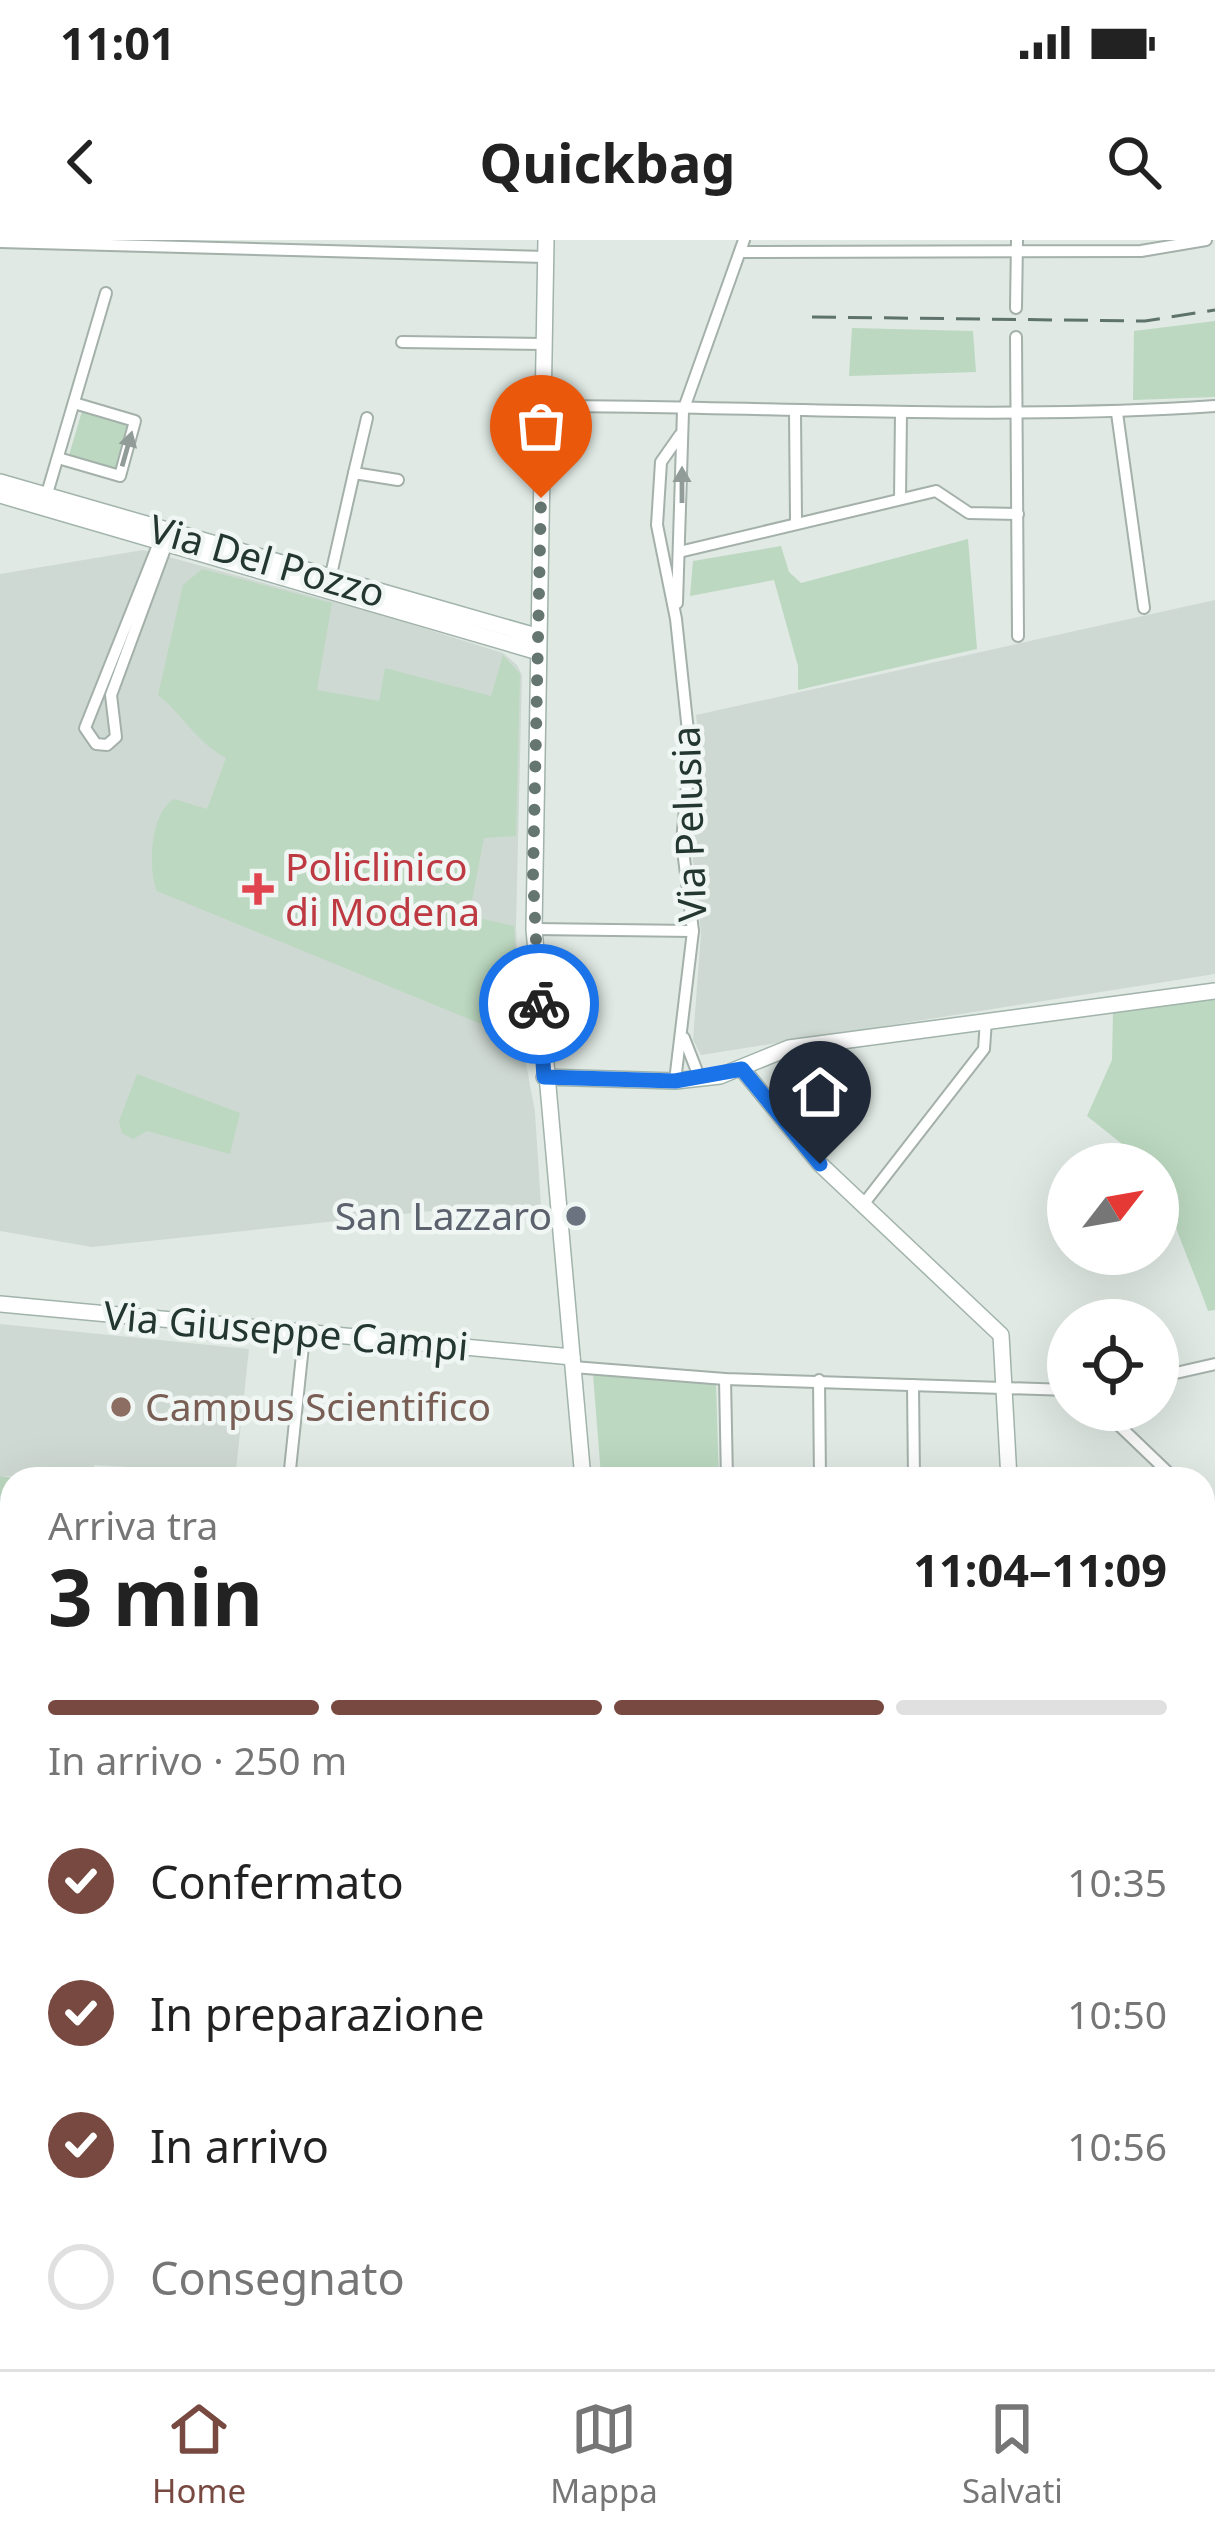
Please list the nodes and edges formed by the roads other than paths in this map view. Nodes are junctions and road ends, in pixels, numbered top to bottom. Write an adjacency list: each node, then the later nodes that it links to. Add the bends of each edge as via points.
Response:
1 (1203, 240): 7 (street, via 1141,251)
2 (0, 242): 3 (street)
3 (105, 243): 4 (street)
4 (195, 244): 5 (street)
5 (367, 246): 8 (street)
6 (742, 246): 7 (street); 17 (street, Via Pelusia)
7 (1017, 247): 10 (street)
8 (546, 248): 13 (street)
9 (106, 293): 14 (street)
10 (1016, 308)
11 (1016, 337): 20 (street)
12 (402, 342): 13 (street)
13 (544, 344): 15 (street)
14 (74, 404): 24 (street); 24 (street, one-way to 14, via 120,476 135,421)
15 (544, 406): 17 (street); 40 (street)
16 (1215, 406): 21 (street)
17 (683, 411): 18 (street); 23 (street, Via Pelusia)
18 (795, 413): 19 (street); 32 (street)
19 (901, 413): 20 (street); 29 (street)
20 (1015, 413): 21 (street); 31 (street)
21 (1118, 413): 37 (street)
22 (367, 418): 25 (street)
23 (680, 435): 34 (street, Via Pelusia, one-way to 23); 35 (street, Via Pelusia, via 661,462 657,525)
24 (58, 458): 30 (street)
25 (354, 473): 26 (street); 36 (street)
26 (398, 480)
27 (0, 482): 30 (street, Via Del Pozzo)
28 (0, 495): 30 (street, Via Del Pozzo)
29 (900, 499): 31 (street, via 936,491 969,513); 32 (street)
30 (44, 502): 33 (street, Via Del Pozzo)
31 (1018, 514): 39 (street)
32 (796, 520): 34 (street)
33 (164, 540): 33 (street, via 86,728 96,744 116,737 111,695); 36 (street, Via Del Pozzo)
34 (680, 548): 35 (street, via 671,541); 38 (street, Via Pelusia)
35 (664, 550): 38 (street, Via Pelusia)
36 (328, 585): 40 (street, Via Del Pozzo)
37 (1144, 608)
38 (676, 619): 42 (street, Via Pelusia, via 690,750 682,842)
39 (1018, 636)
40 (535, 643): 41 (street)
41 (534, 929): 42 (street); 47 (street)
42 (693, 931): 45 (street, Via Pelusia)
43 (1215, 991): 44 (street)
44 (986, 1020): 46 (street, via 789,1048); 50 (street, via 980,1054)
45 (682, 1029): 48 (street, Via Pelusia); 49 (street, Via Pelusia)
46 (742, 1069): 48 (street); 50 (street)
47 (544, 1077): 49 (street); 53 (street)
48 (700, 1078): 49 (street)
49 (675, 1081)
50 (862, 1206): 59 (street, via 993,1324 1006,1345)
51 (0, 1304): 52 (street, Via Giuseppe Campi)
52 (304, 1336): 53 (street, Via Giuseppe Campi); 62 (street)
53 (573, 1362): 56 (street); 63 (street)
54 (1215, 1364): 55 (street)
55 (1179, 1372)
56 (725, 1379): 57 (street); 64 (street)
57 (819, 1380): 58 (street); 65 (street)
58 (913, 1385): 59 (street); 66 (street)
59 (1008, 1389): 60 (street); 67 (street)
60 (1047, 1390)
61 (1125, 1431): 68 (street)
62 (291, 1467)
63 (582, 1467)
64 (727, 1467)
65 (820, 1467)
66 (914, 1467)
67 (1009, 1467)
68 (1162, 1467)

